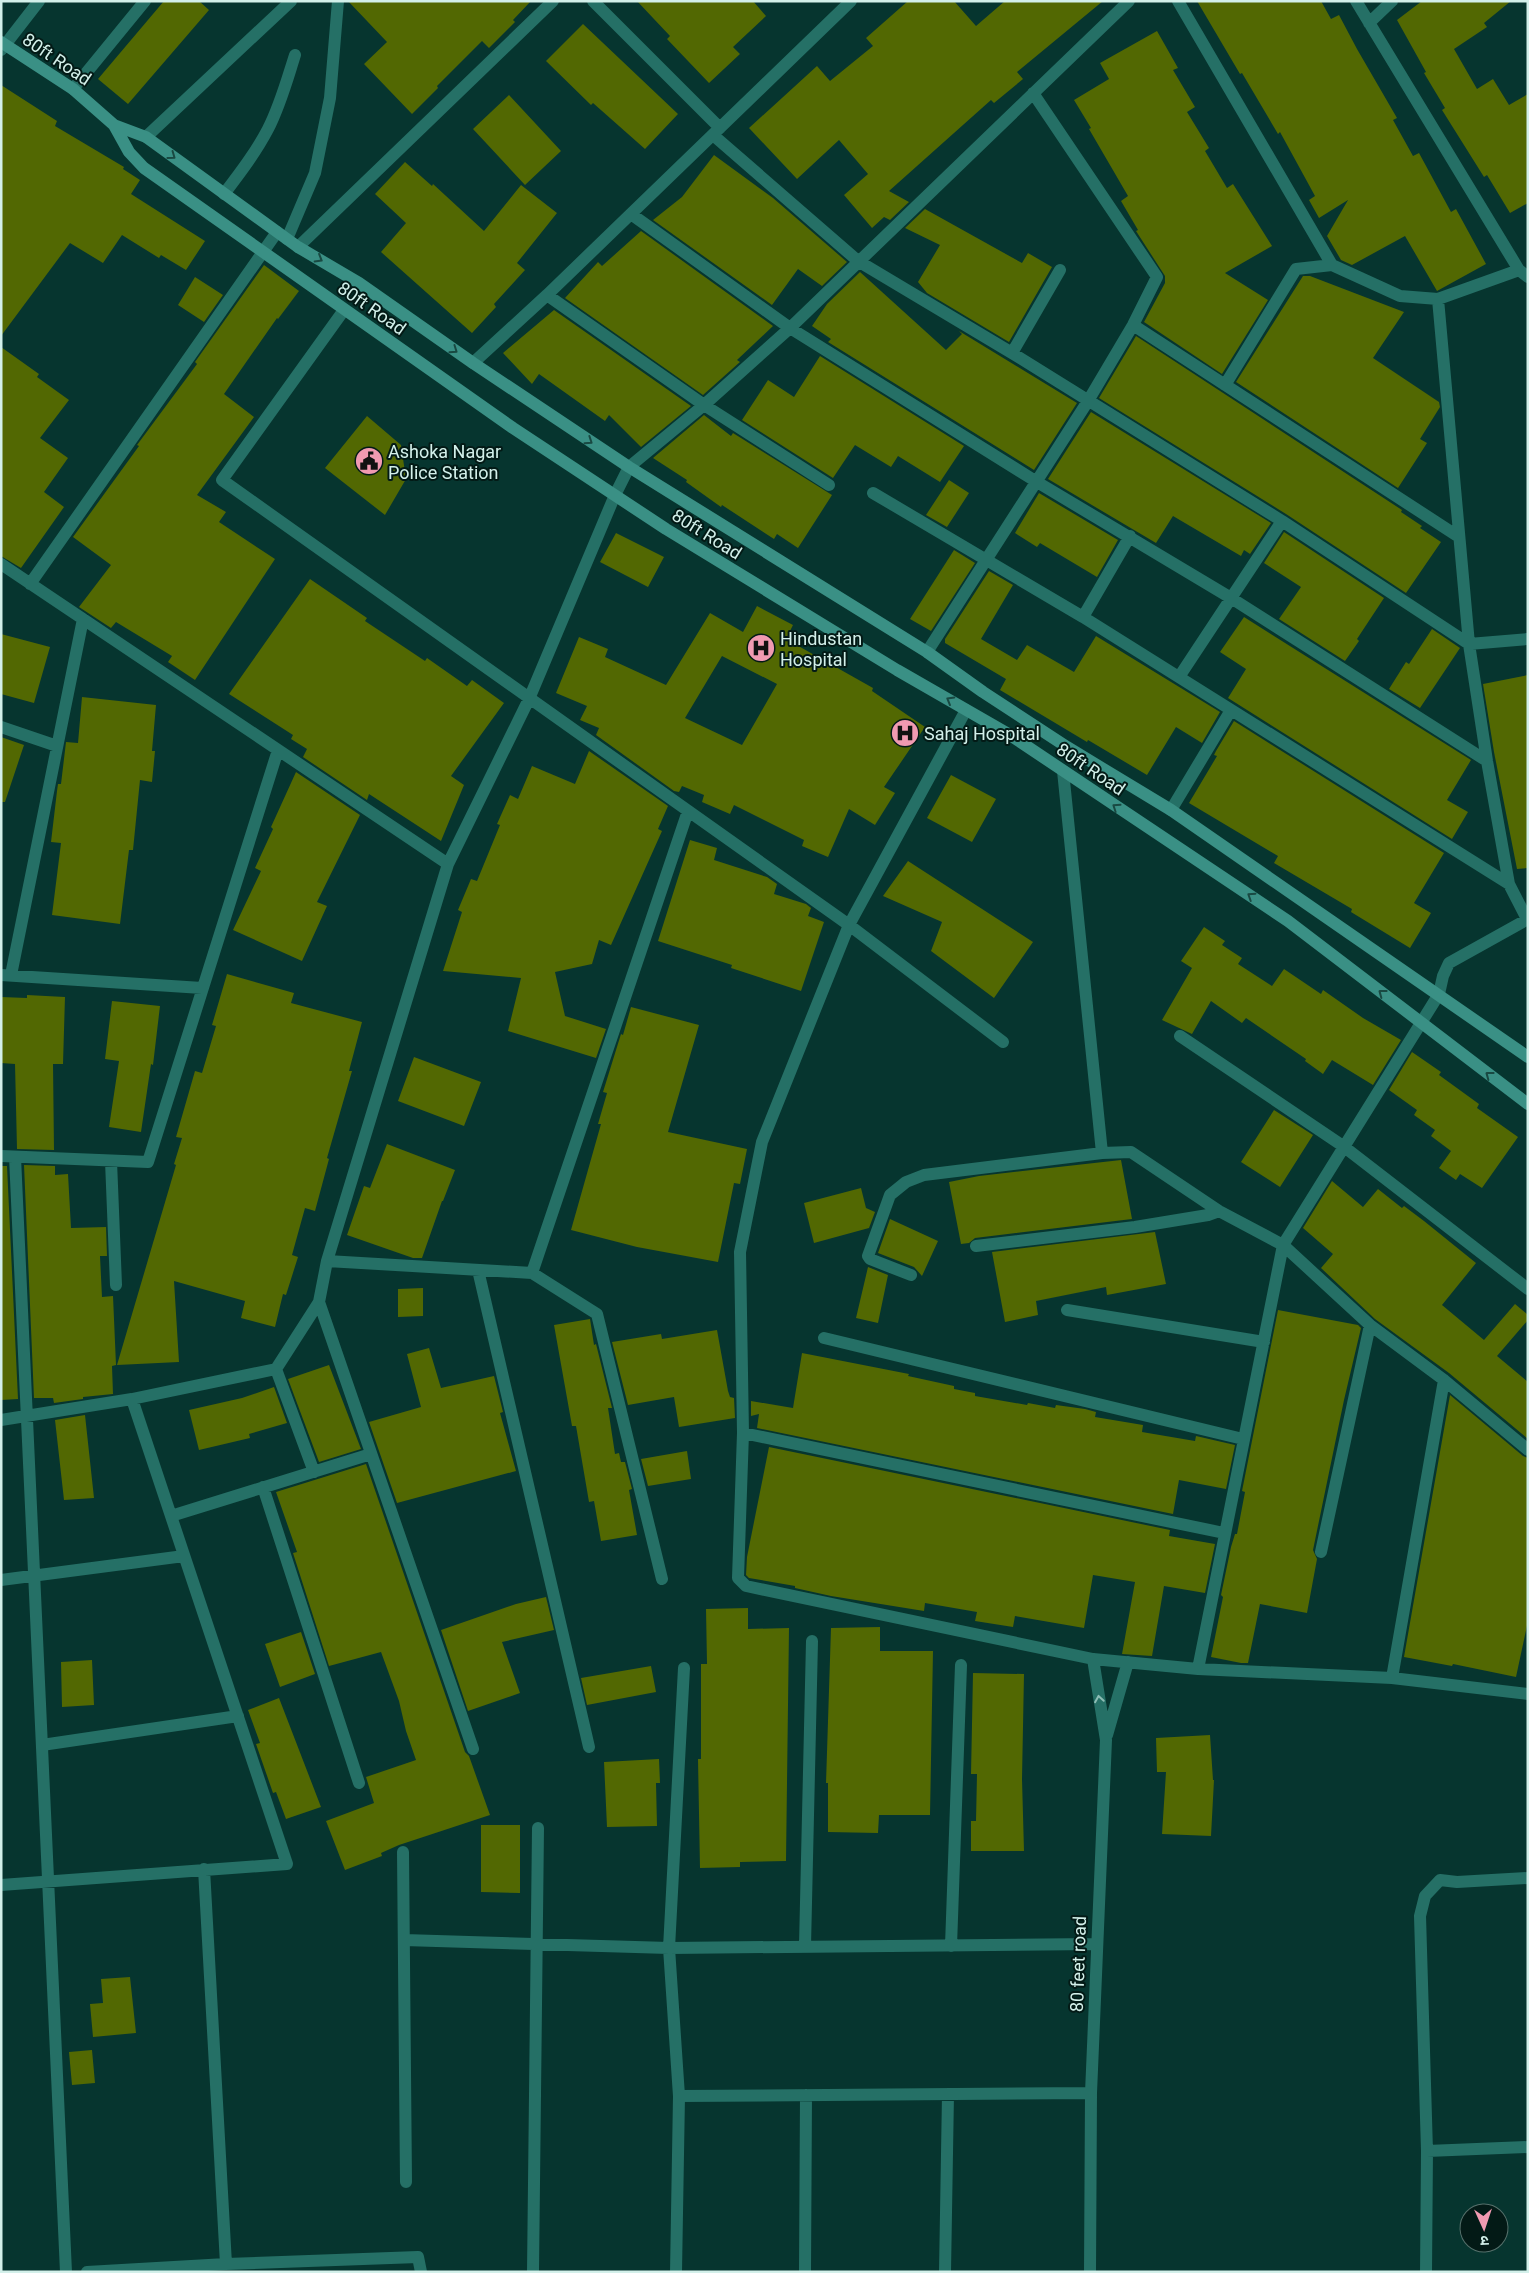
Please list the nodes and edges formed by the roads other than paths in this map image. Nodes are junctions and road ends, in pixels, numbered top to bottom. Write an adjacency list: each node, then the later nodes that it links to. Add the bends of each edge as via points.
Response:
1 (39, 1): 13 (street)
2 (145, 1): 15 (street)
3 (291, 1): 19 (street)
4 (338, 1): 22 (street, via 330,98 314,173)
5 (553, 1): 23 (street)
6 (593, 1): 18 (street)
7 (850, 1): 18 (street)
8 (1128, 1): 16 (street)
9 (1178, 1): 26 (street)
10 (1356, 1): 12 (street)
11 (1392, 1): 12 (street)
12 (1368, 23): 28 (street)
13 (3, 46): 15 (main road, 80ft Road)
14 (295, 55): 20 (street, via 268,128)
15 (74, 89): 17 (main road, 80ft Road)
16 (1034, 93): 25 (street); 32 (street, via 1156,277)
17 (114, 125): 19 (main road); 24 (main road, 80ft Road, via 144,168)
18 (717, 131): 21 (street); 25 (street)
19 (146, 137): 20 (main road, one-way to 20)
20 (224, 194): 22 (main road)
21 (631, 214): 29 (street); 33 (street)
22 (282, 235): 23 (main road); 24 (street)
23 (298, 247): 35 (main road, one-way to 35, via 359,283)
24 (262, 251): 31 (main road, 80ft Road); 49 (street)
25 (858, 261): 33 (street); 34 (street)
26 (1332, 265): 30 (street, via 1400,296); 36 (street, via 1296,269)
27 (1060, 270): 34 (street)
28 (1523, 273): 30 (street)
29 (547, 295): 35 (street); 38 (street)
30 (1438, 299): 46 (street)
31 (344, 310): 43 (main road, 80ft Road); 57 (street, via 222,480)
32 (1133, 325): 36 (street); 37 (street)
33 (790, 328): 38 (street); 40 (street)
34 (1012, 353): 37 (street)
35 (473, 363): 39 (main road, one-way to 39)
36 (1225, 385): 46 (street)
37 (1088, 400): 40 (street); 44 (street)
38 (704, 405): 39 (street); 41 (street)
39 (629, 468): 43 (street); 55 (main road)
40 (1037, 482): 45 (street); 47 (street)
41 (829, 485)
42 (873, 493): 47 (street)
43 (615, 495): 57 (street); 58 (main road, 80ft Road, one-way to 43)
44 (1282, 520): 50 (street); 54 (street)
45 (1130, 536): 50 (street); 51 (street)
46 (1460, 537): 54 (street)
47 (987, 561): 51 (street); 55 (street)
48 (1, 564): 49 (street)
49 (30, 584): 52 (street)
50 (1231, 598): 56 (street); 63 (street)
51 (1083, 617): 56 (street)
52 (83, 619): 61 (street); 62 (street)
53 (1528, 639): 54 (street)
54 (1469, 644): 63 (street)
55 (928, 652): 65 (main road, via 1066,747)
56 (1179, 677): 59 (street)
57 (529, 699): 66 (street); 67 (street)
58 (966, 710): 64 (main road, 80ft Road); 70 (street)
59 (1231, 710): 65 (street); 68 (street)
60 (1, 727): 61 (street)
61 (57, 746): 71 (street)
62 (278, 750): 67 (street); 72 (street)
63 (1487, 761): 68 (street)
64 (1063, 771): 74 (main road, 80ft Road, one-way to 64, via 1288,921); 80 (street)
65 (1171, 810): 73 (main road)
66 (688, 811): 70 (street); 89 (street)
67 (448, 864): 87 (street)
68 (1509, 884): 69 (street)
69 (1527, 919): 73 (street, via 1449,963)
70 (849, 925): 76 (street); 103 (street, via 762,1142 740,1252)
71 (6, 975): 72 (street)
72 (202, 988): 83 (street, via 148,1162)
73 (1439, 994): 74 (street); 77 (main road)
74 (1421, 1022): 78 (main road, 80ft Road, one-way to 74); 79 (street)
75 (1180, 1036): 79 (street)
76 (1003, 1042)
77 (1528, 1057)
78 (1528, 1104)
79 (1343, 1146): 85 (street); 92 (street)
80 (1102, 1153): 84 (street, via 1131,1152); 90 (street, via 924,1175 906,1182 890,1195 868,1256)
81 (1, 1156): 82 (street)
82 (15, 1157): 83 (street); 101 (street)
83 (112, 1161): 91 (street)
84 (1219, 1210): 85 (street); 86 (street, via 1208,1215 1136,1227)
85 (1284, 1245): 95 (street); 97 (street)
86 (976, 1246)
87 (327, 1261): 88 (street); 93 (street)
88 (478, 1270): 89 (street); 127 (street)
89 (532, 1273): 114 (street, via 597,1314)
90 (911, 1275)
91 (116, 1285)
92 (1528, 1289)
93 (319, 1302): 98 (street); 106 (street)
94 (1067, 1310): 97 (street)
95 (1370, 1325): 99 (street); 111 (street)
96 (824, 1338): 104 (street)
97 (1264, 1342): 104 (street)
98 (276, 1369): 100 (street); 107 (street)
99 (1444, 1380): 105 (street); 122 (street)
100 (132, 1400): 101 (street); 109 (street)
101 (27, 1416): 102 (street); 113 (street)
102 (1, 1420)
103 (743, 1433): 110 (street); 117 (street, via 737,1573 740,1582 746,1586)
104 (1243, 1439): 110 (street)
105 (1528, 1450)
106 (371, 1454): 107 (street); 128 (street)
107 (314, 1472): 108 (street)
108 (263, 1487): 109 (street); 129 (street)
109 (171, 1516): 112 (street)
110 (1224, 1533): 121 (street)
111 (1321, 1552)
112 (184, 1556): 113 (street); 124 (street)
113 (34, 1576): 115 (street); 126 (street)
114 (662, 1579)
115 (1, 1580)
116 (812, 1641): 139 (street)
117 (1093, 1659): 118 (street); 125 (street, 80 feet road, one-way to 117)
118 (1128, 1662): 121 (street); 125 (street)
119 (961, 1665): 140 (street)
120 (684, 1668): 141 (street)
121 (1198, 1669): 122 (street)
122 (1392, 1678): 123 (street)
123 (1528, 1694)
124 (238, 1716): 126 (street); 132 (street, via 287,1864)
125 (1106, 1740): 138 (street, 80 feet road)
126 (42, 1745): 134 (street)
127 (589, 1747)
128 (473, 1749)
129 (359, 1783)
130 (538, 1828): 137 (street)
131 (403, 1852): 136 (street)
132 (204, 1869): 134 (street); 149 (street)
133 (1528, 1878): 147 (street, via 1440,1880 1424,1896 1420,1916)
134 (48, 1880): 135 (street); 150 (street)
135 (1, 1885)
136 (404, 1940): 137 (street); 148 (street)
137 (537, 1944): 141 (street); 153 (street)
138 (1096, 1944): 140 (street); 142 (street, 80 feet road)
139 (805, 1946): 140 (street); 141 (street)
140 (951, 1946)
141 (669, 1948): 145 (street)
142 (1090, 2093): 143 (street); 157 (street, 80 feet road)
143 (948, 2094): 144 (street); 156 (street)
144 (806, 2095): 145 (street); 155 (street)
145 (679, 2096): 154 (street)
146 (1528, 2147): 147 (street)
147 (1427, 2151): 158 (street)
148 (406, 2182)
149 (226, 2264): 151 (street); 152 (street, via 418,2257)
150 (66, 2272)
151 (87, 2272)
152 (421, 2272)
153 (533, 2272)
154 (676, 2272)
155 (805, 2272)
156 (945, 2272)
157 (1090, 2272)
158 (1426, 2272)

